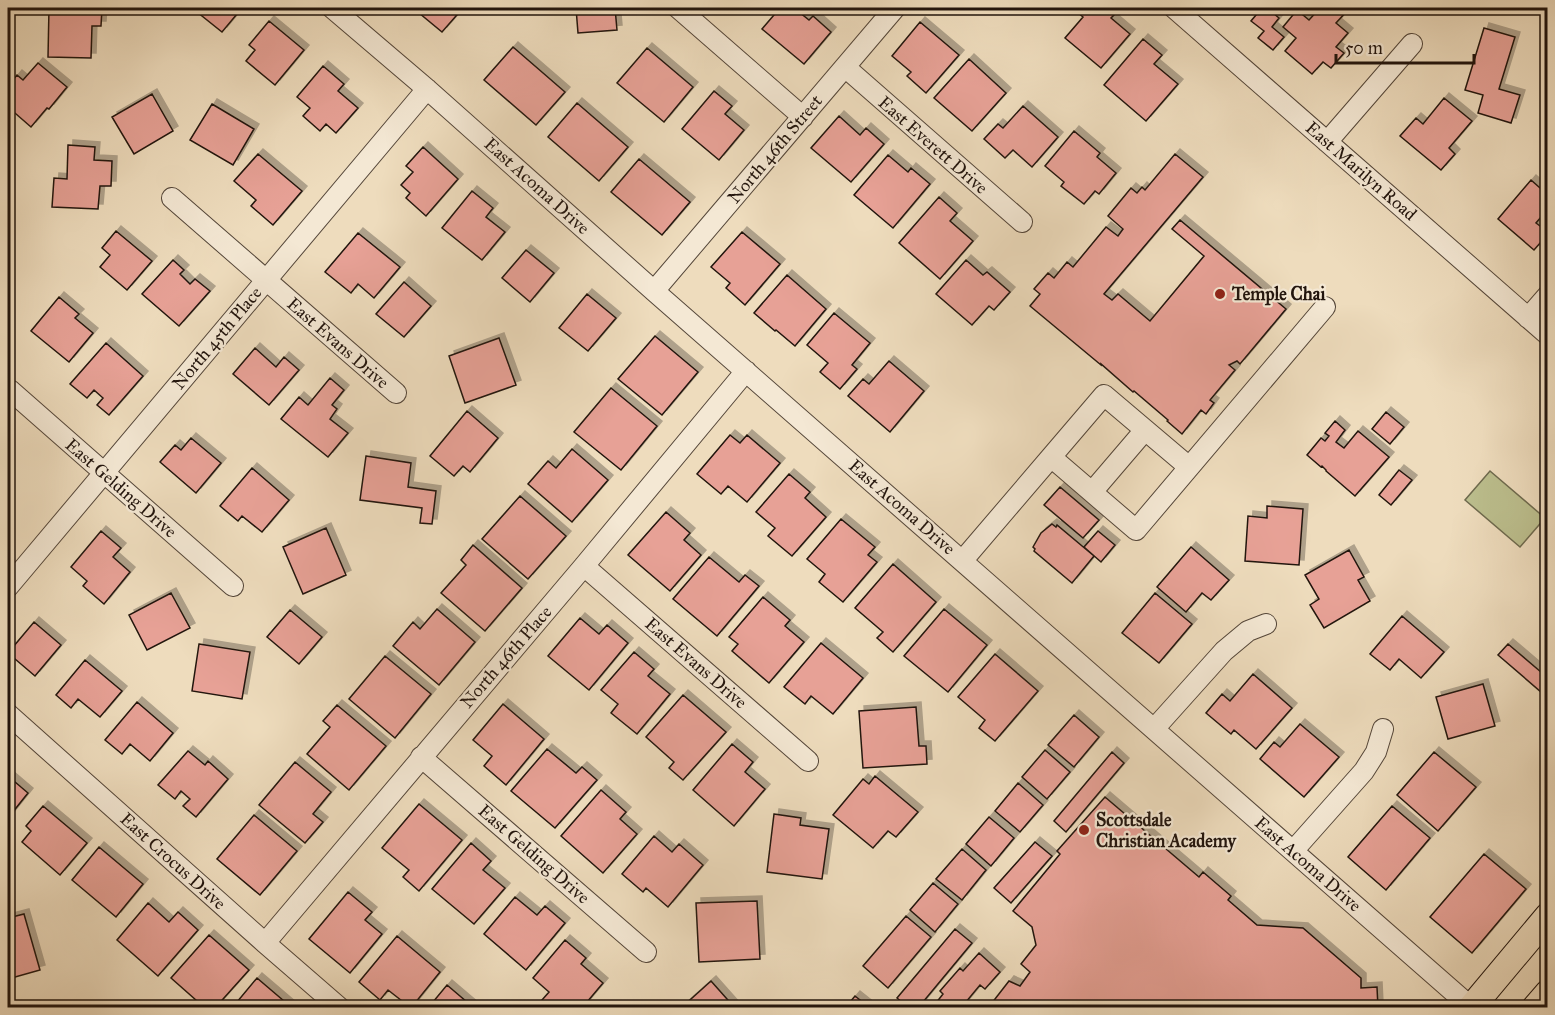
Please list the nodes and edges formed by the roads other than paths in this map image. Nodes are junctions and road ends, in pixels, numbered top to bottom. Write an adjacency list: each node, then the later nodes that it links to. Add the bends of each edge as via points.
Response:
1 (678, 8): 8 (street)
2 (895, 8): 6 (street, North 46th Street)
3 (1174, 8): 9 (street, East Marilyn Road)
4 (341, 10): 7 (street, East Acoma Drive)
5 (1413, 44): 9 (street)
6 (845, 67): 8 (street, North 46th Street); 11 (street, East Everett Drive)
7 (428, 89): 12 (street, North 45th Place); 13 (street, East Acoma Drive)
8 (803, 117): 13 (street, North 46th Street)
9 (1327, 141): 16 (street, East Marilyn Road)
10 (172, 198): 12 (street, East Evans Drive)
11 (1022, 222)
12 (266, 280): 20 (street, East Evans Drive); 24 (street, North 45th Place)
13 (654, 291): 18 (street, East Acoma Drive)
14 (1548, 295): 16 (street)
15 (1325, 307): 23 (street)
16 (1528, 318): 17 (street, East Marilyn Road)
17 (1548, 335)
18 (746, 371): 26 (street, East Acoma Drive); 27 (street, North 46th Place)
19 (10, 390): 24 (street, East Gelding Drive)
20 (396, 393)
21 (1145, 430): 22 (street, via 1104,395); 23 (street); 25 (street)
22 (1051, 457): 25 (street); 26 (street)
23 (1189, 467): 25 (street, via 1136,530)
24 (104, 472): 28 (street, East Gelding Drive); 29 (street, North 45th Place)
25 (1092, 492)
26 (963, 560): 32 (street, East Acoma Drive)
27 (584, 566): 34 (street, North 46th Place); 35 (street, East Evans Drive)
28 (233, 586)
29 (8, 587)
30 (1266, 624): 32 (street, via 1248,631 1224,651)
31 (8, 714): 38 (street, East Crocus Drive)
32 (1155, 729): 36 (street, East Acoma Drive)
33 (1383, 729): 36 (street, via 1376,752 1364,771)
34 (421, 757): 38 (street, North 46th Place); 39 (street, East Gelding Drive)
35 (808, 761)
36 (1293, 851): 41 (street, East Acoma Drive)
37 (1548, 916): 41 (main road)
38 (264, 943): 42 (street, East Crocus Drive)
39 (646, 952)
40 (1548, 993): 43 (main road)
41 (1471, 1007)
42 (340, 1008)
43 (1536, 1008)

